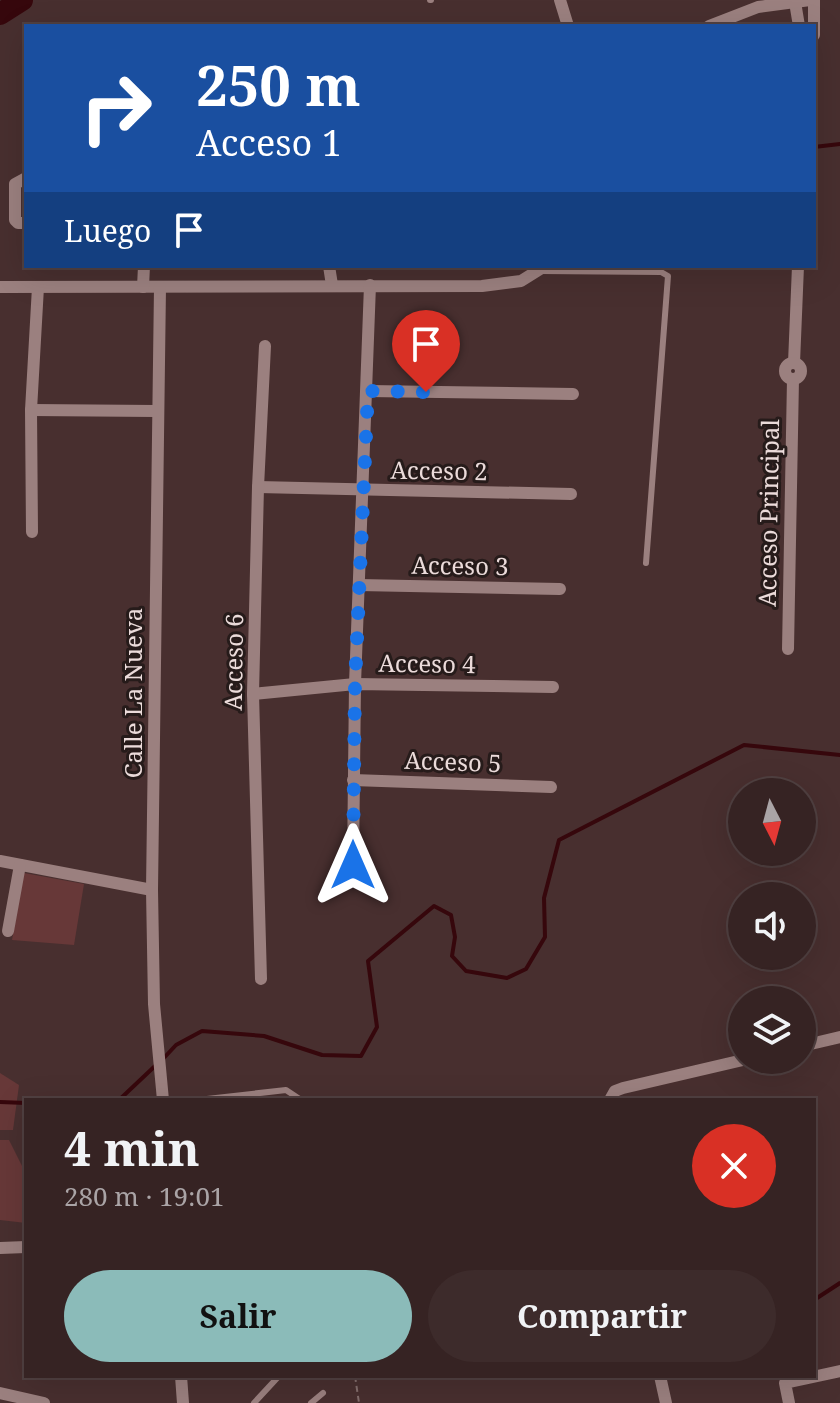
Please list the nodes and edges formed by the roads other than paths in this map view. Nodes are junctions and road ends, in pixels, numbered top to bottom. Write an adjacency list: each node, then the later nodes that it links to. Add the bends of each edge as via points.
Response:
1 (560, 0): 4 (street)
2 (812, 0): 3 (street); 7 (street)
3 (795, 2): 5 (street, via 758,7); 6 (street)
4 (567, 24)
5 (714, 24)
6 (799, 24)
7 (813, 24)
8 (24, 179): 9 (street, via 14,190 15,220)
9 (24, 223)
10 (144, 268): 18 (street)
11 (329, 268): 14 (street)
12 (542, 268): 15 (street, via 504,285); 29 (lane, via 668,276)
13 (798, 268): 32 (street, Acceso Principal, via 794,363 801,372 793,379)
14 (332, 285): 15 (street); 19 (street)
15 (370, 285): 21 (street)
16 (0, 287): 17 (street)
17 (38, 287): 18 (street); 23 (street)
18 (143, 287): 19 (street)
19 (160, 287): 24 (street, Calle La Nueva)
20 (265, 346): 25 (street, Acceso 6)
21 (368, 391): 22 (street); 26 (street)
22 (573, 394)
23 (31, 410): 24 (street); 28 (street)
24 (156, 411): 41 (street, Calle La Nueva)
25 (258, 487): 26 (street, Acceso 2); 35 (street, Acceso 6)
26 (363, 491): 27 (street, Acceso 2); 30 (street)
27 (571, 494)
28 (32, 532)
29 (646, 563)
30 (359, 585): 31 (street, Acceso 3); 33 (street)
31 (560, 589)
32 (788, 649)
33 (355, 684): 34 (street, Acceso 4); 35 (street, Acceso 4); 36 (street)
34 (553, 687)
35 (253, 694): 43 (street, Acceso 6)
36 (353, 780): 37 (street, Acceso 5); 40 (street)
37 (551, 787)
38 (0, 861): 39 (street)
39 (20, 865): 41 (street); 42 (street)
40 (353, 865)
41 (152, 890): 47 (street, Calle La Nueva)
42 (8, 931)
43 (261, 979)
44 (840, 1037): 45 (street)
45 (816, 1043)
46 (728, 1064): 50 (street, via 623,1088)
47 (163, 1098)
48 (216, 1098): 49 (lane, via 286,1090)
49 (298, 1098)
50 (611, 1098)
51 (24, 1247): 52 (street)
52 (0, 1248)
53 (840, 1371): 54 (street)
54 (816, 1375)
55 (181, 1378): 62 (street)
56 (277, 1378): 63 (lane)
57 (660, 1378): 65 (street)
58 (784, 1380): 66 (street)
59 (0, 1393): 61 (street)
60 (323, 1393): 64 (lane)
61 (44, 1403)
62 (183, 1403)
63 (254, 1403)
64 (311, 1403)
65 (666, 1403)
66 (789, 1403)

